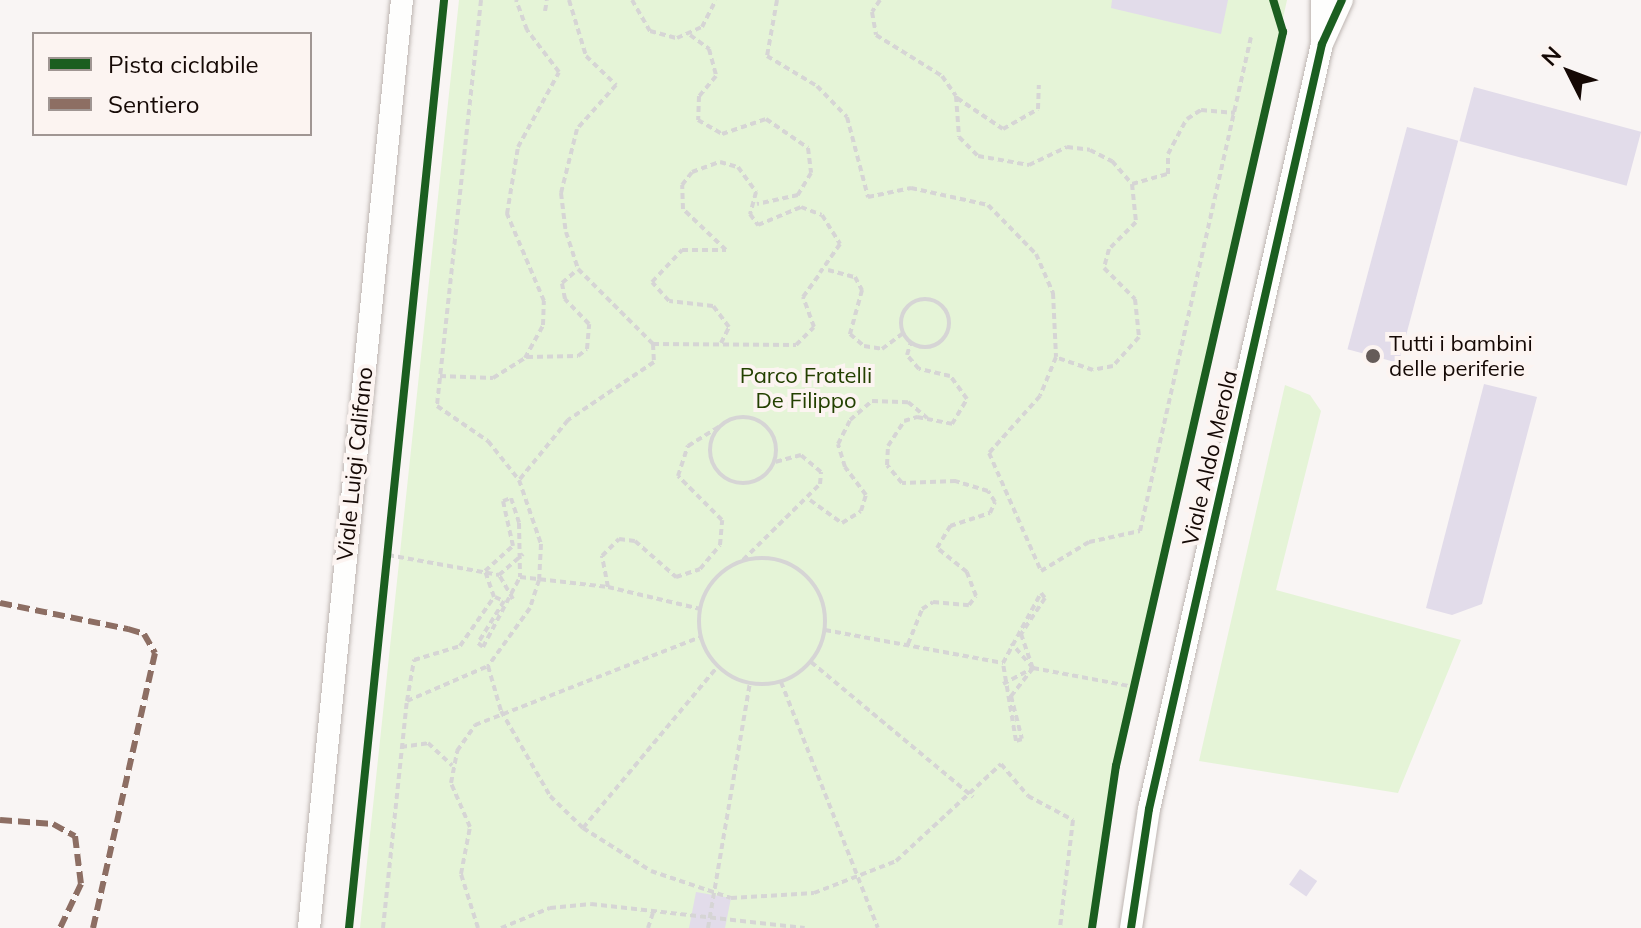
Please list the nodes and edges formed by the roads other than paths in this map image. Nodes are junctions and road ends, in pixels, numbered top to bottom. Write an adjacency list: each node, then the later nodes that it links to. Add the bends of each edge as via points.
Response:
1 (402, 0): 5 (street, Viale Luigi Califano)
2 (1322, 0): 4 (street, Viale Aldo Merola)
3 (1342, 0): 4 (street, Viale Aldo Merola)
4 (1322, 44): 6 (street, Viale Aldo Merola, via 1149,809)
5 (309, 928)
6 (1131, 928)

